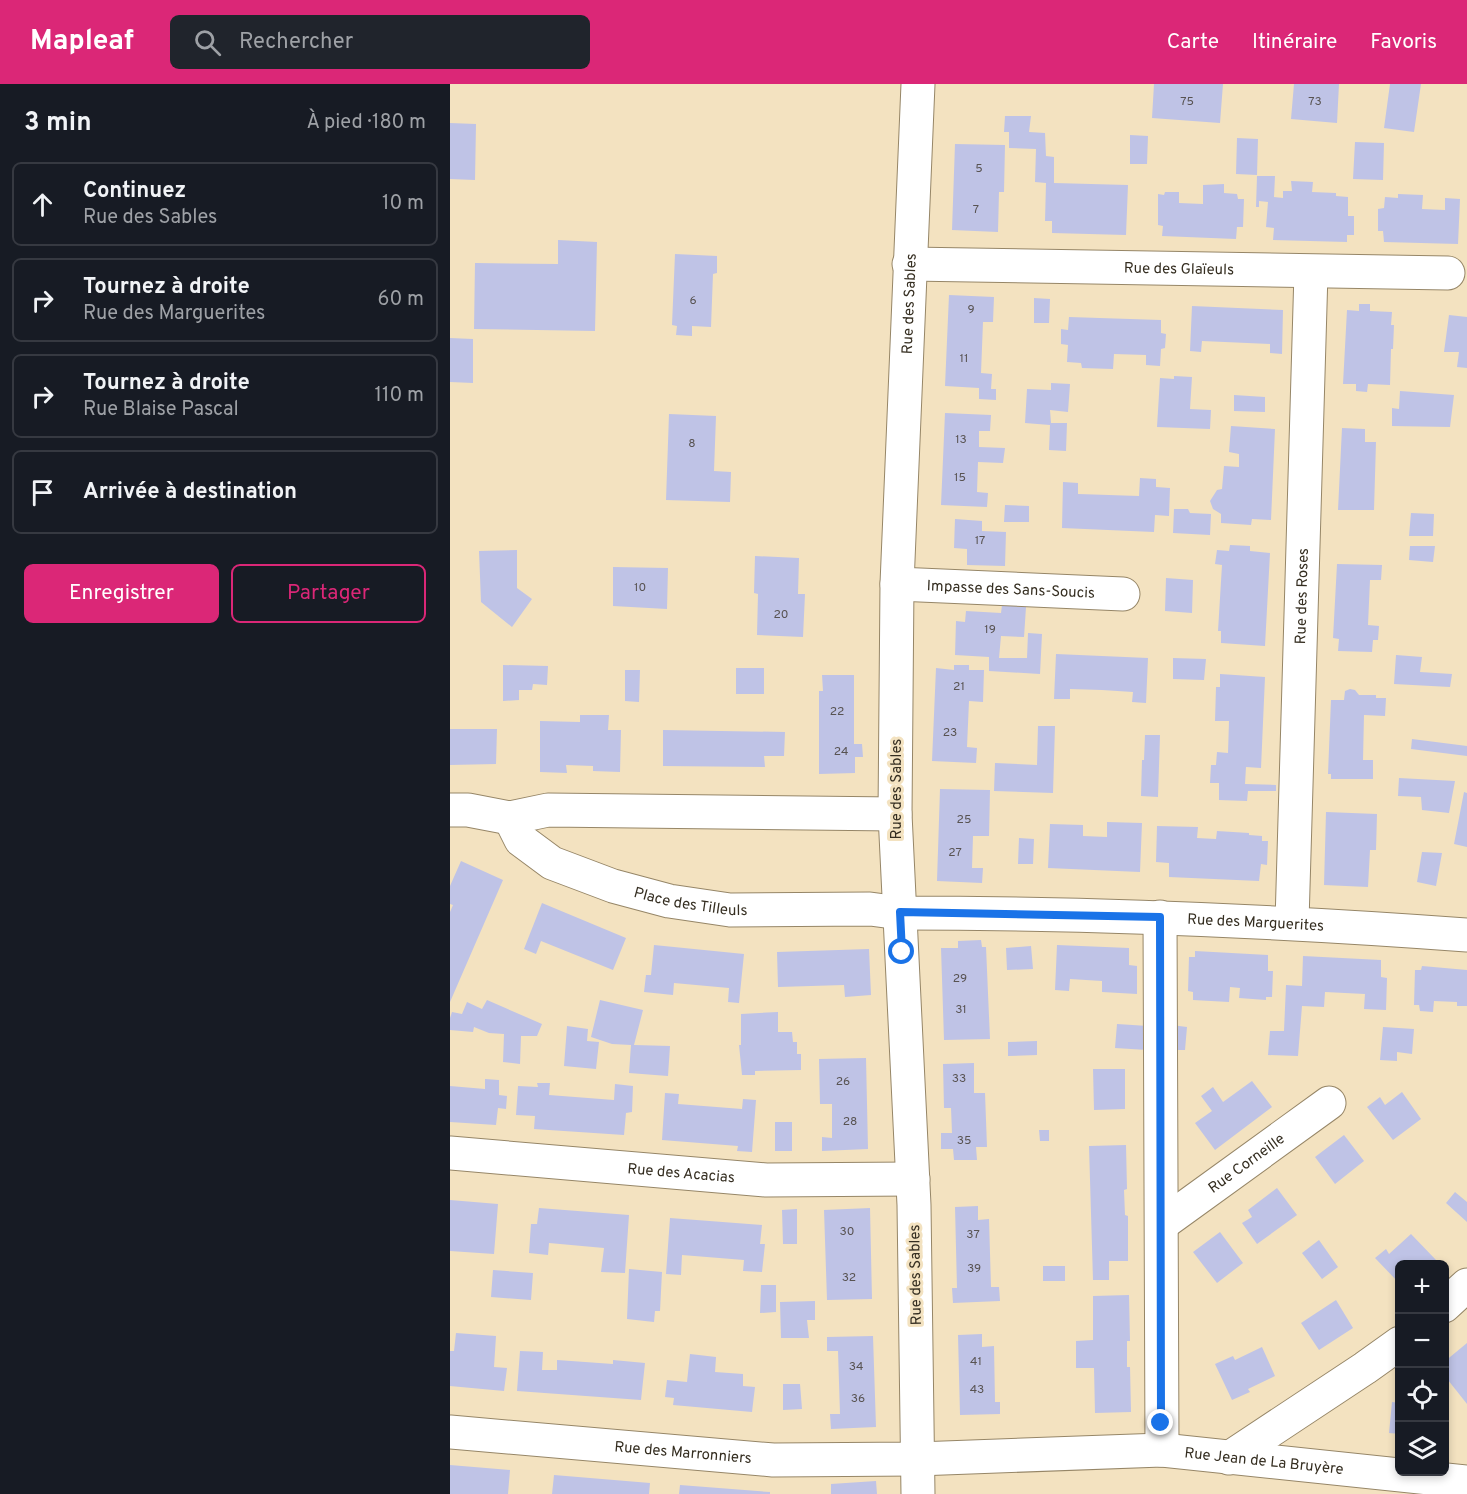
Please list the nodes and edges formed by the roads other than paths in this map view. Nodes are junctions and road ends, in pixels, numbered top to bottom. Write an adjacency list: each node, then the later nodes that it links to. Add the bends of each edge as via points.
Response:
1 (918, 84): 2 (street, Rue des Sables)
2 (909, 264): 3 (street, Rue des Glaïeuls); 5 (street, Rue des Sables)
3 (1311, 272): 4 (street, Rue des Glaïeuls); 12 (street, Rue des Roses)
4 (1448, 273)
5 (897, 584): 6 (street, Impasse des Sans-Soucis); 8 (street, Rue des Sables)
6 (1123, 594)
7 (450, 810): 9 (street)
8 (895, 814): 9 (street, via 548,810); 10 (street, Rue des Sables)
9 (510, 818): 10 (street, Place des Tilleuls, via 521,840 552,863 613,886 669,901 730,910)
10 (900, 912): 11 (street, Rue des Marguerites); 16 (street, Rue des Sables)
11 (1160, 917): 12 (street, Rue des Marguerites); 17 (street)
12 (1292, 922): 13 (street, Rue des Marguerites)
13 (1467, 935)
14 (1329, 1103): 17 (street, Rue Corneille)
15 (450, 1153): 16 (street, Rue des Acacias, via 765,1180)
16 (913, 1179): 24 (street, Rue des Sables)
17 (1162, 1224): 22 (street)
18 (1467, 1285): 19 (street)
19 (1449, 1301)
20 (1395, 1347): 23 (street)
21 (450, 1432): 24 (street, Rue des Marronniers, via 773,1460)
22 (1162, 1450): 23 (street, Rue Jean de La Bruyère); 24 (street, Rue Jean de La Bruyère)
23 (1229, 1458): 25 (street, Rue Jean de La Bruyère)
24 (917, 1459): 26 (street, Rue des Sables)
25 (1467, 1482)
26 (918, 1494)

